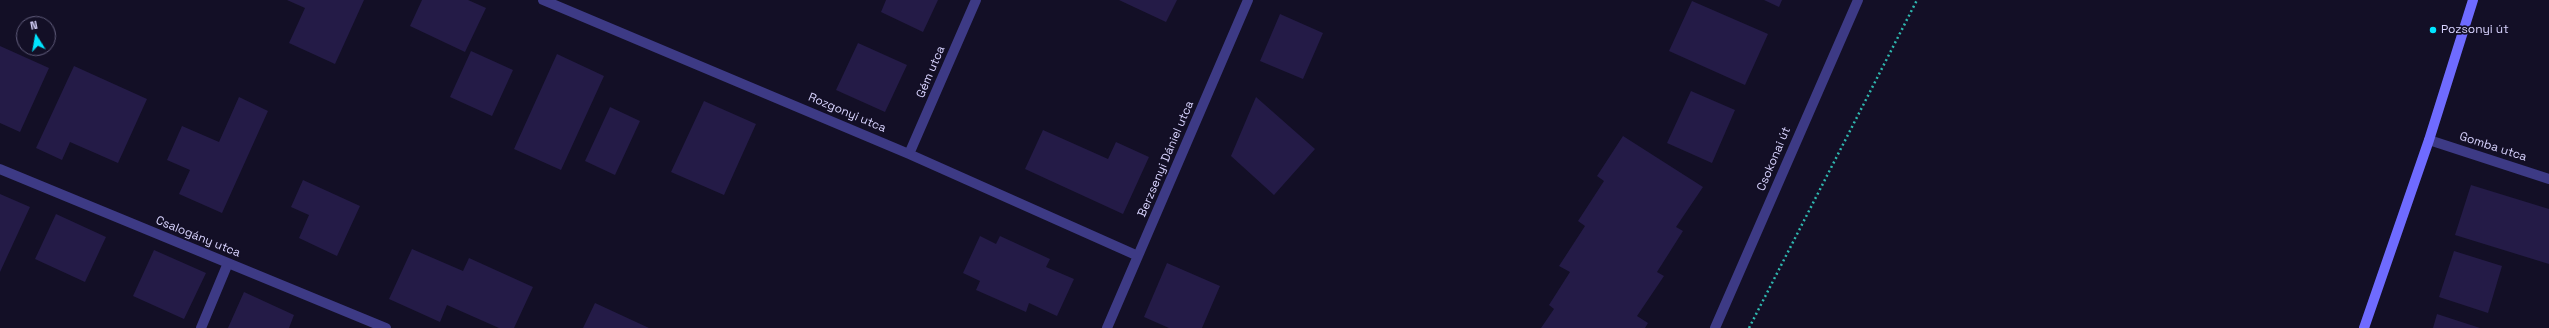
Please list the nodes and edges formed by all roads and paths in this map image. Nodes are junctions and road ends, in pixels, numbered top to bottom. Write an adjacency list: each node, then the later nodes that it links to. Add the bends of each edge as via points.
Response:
1 (542, 0): 8 (street, Rozgonyi utca)
2 (976, 0): 8 (street, Gém utca)
3 (1248, 0): 11 (street, Berzsenyi Dániel utca)
4 (1858, 0): 16 (street, Csokonai út)
5 (1917, 0): 17 (path)
6 (2473, 0): 7 (street)
7 (2429, 140): 10 (street, Gomba utca); 18 (street)
8 (909, 154): 11 (street, Rozgonyi utca)
9 (0, 170): 12 (street, Csalogány utca)
10 (2549, 179)
11 (1138, 256): 15 (street, Berzsenyi Dániel utca)
12 (228, 263): 13 (street); 14 (street, Csalogány utca)
13 (201, 328)
14 (386, 328)
15 (1108, 328)
16 (1715, 328)
17 (1749, 328)
18 (2364, 328)

